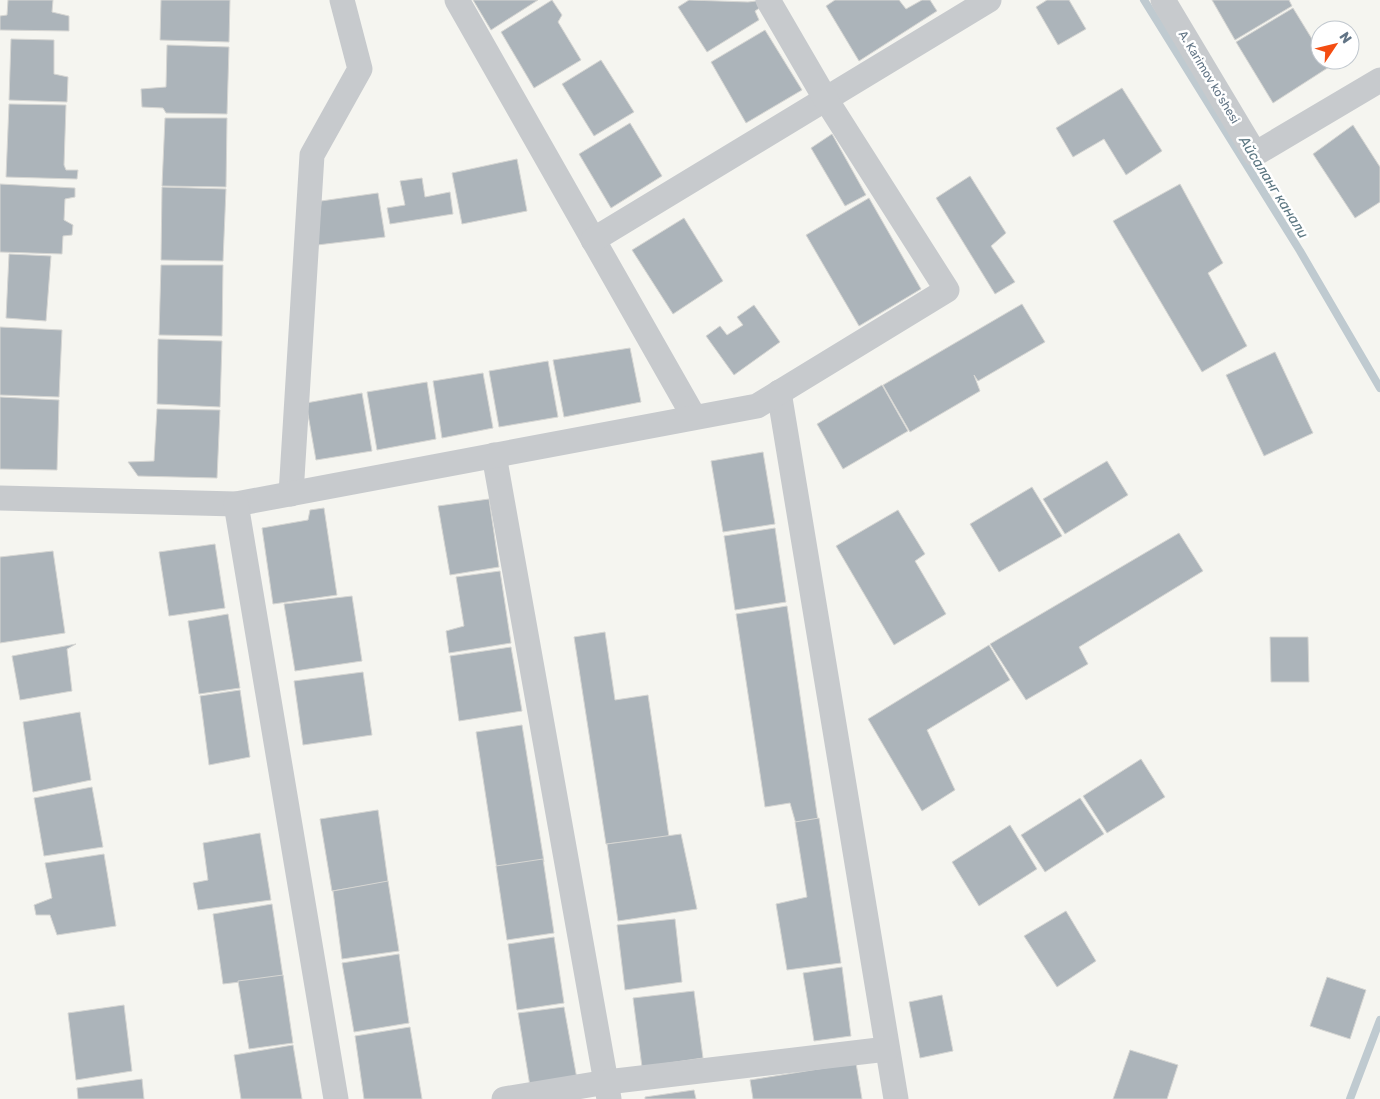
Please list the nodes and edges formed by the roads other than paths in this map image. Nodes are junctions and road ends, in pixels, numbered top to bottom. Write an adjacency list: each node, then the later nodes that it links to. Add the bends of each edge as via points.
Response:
1 (342, 0): 12 (street, via 360,69 312,155)
2 (457, 0): 8 (street)
3 (768, 0): 7 (street)
4 (989, 0): 7 (street)
5 (1163, 0): 6 (street, A. Karimov ko'shesi, via 1255,154)
6 (1380, 80)
7 (825, 98): 8 (street); 9 (street, via 947,290)
8 (593, 240): 10 (street)
9 (779, 392): 10 (street, via 757,406); 15 (street)
10 (694, 417): 11 (street)
11 (494, 455): 12 (street); 16 (street)
12 (291, 494): 14 (street)
13 (0, 498): 14 (street)
14 (236, 504): 17 (street)
15 (887, 1049): 16 (street); 19 (street)
16 (608, 1091): 18 (street)
17 (336, 1099)
18 (504, 1099)
19 (896, 1099)

